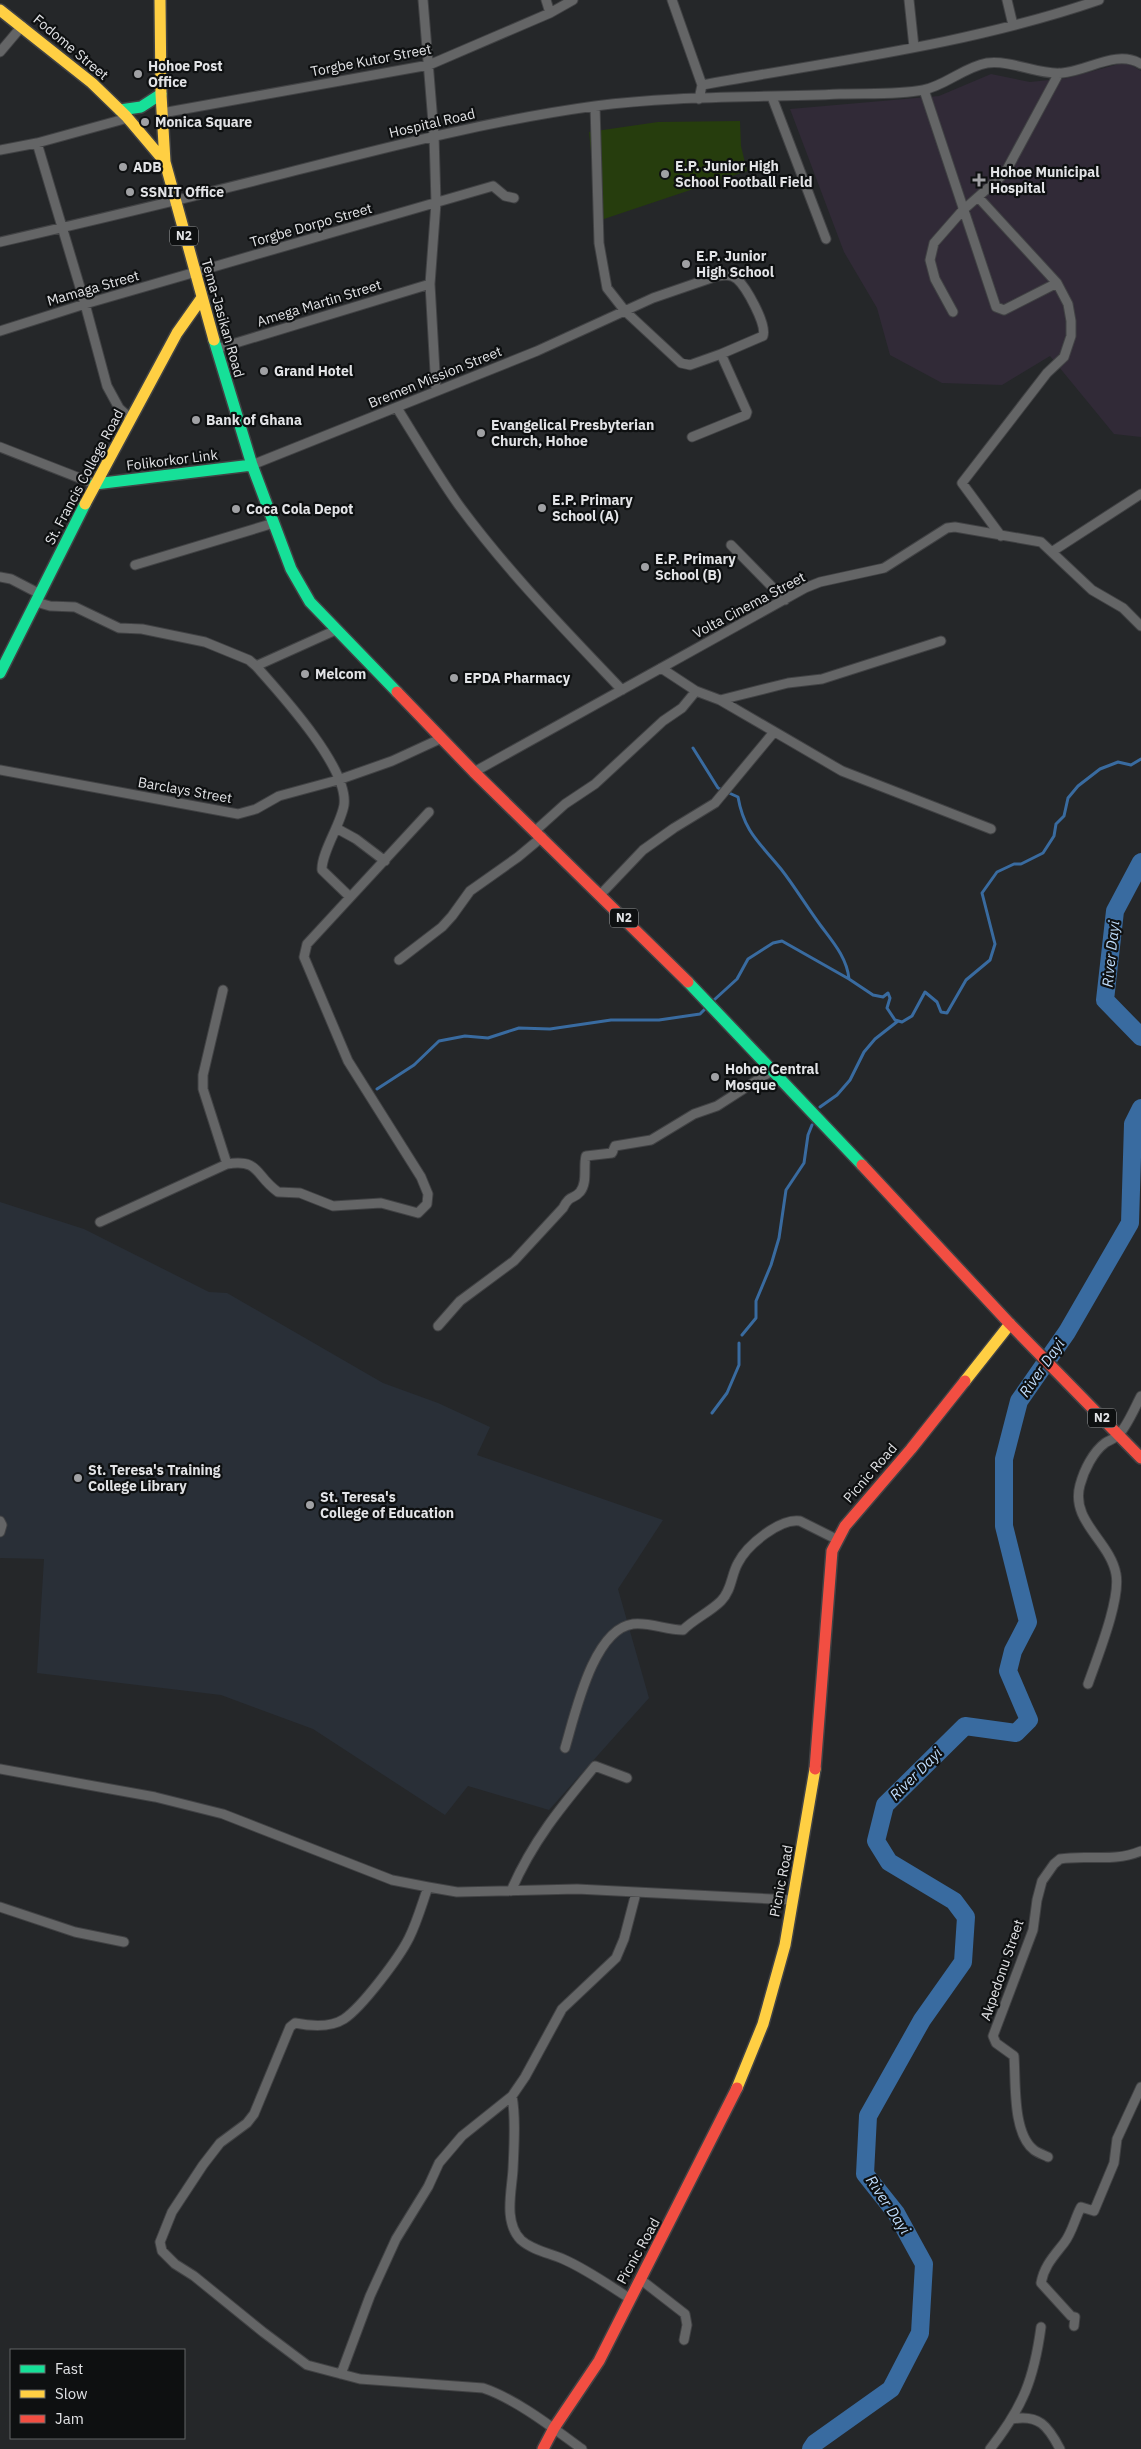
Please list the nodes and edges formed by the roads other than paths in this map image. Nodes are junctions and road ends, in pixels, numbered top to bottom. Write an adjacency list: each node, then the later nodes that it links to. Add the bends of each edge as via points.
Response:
1 (160, 0): 20 (main road, Tema-Jasikan Road / N2)
2 (423, 0): 16 (street)
3 (546, 0): 10 (street)
4 (574, 0): 10 (street, Torgbe Kutor Street)
5 (672, 0): 18 (street)
6 (909, 0): 13 (street)
7 (1007, 0): 11 (street)
8 (1099, 0): 11 (street)
9 (0, 10): 12 (main road, Fodome Street)
10 (550, 13): 16 (street, Torgbe Kutor Street)
11 (1013, 25): 13 (street)
12 (22, 26): 14 (street); 25 (main road, Fodome Street, via 82,74)
13 (914, 47): 18 (street)
14 (0, 52)
15 (1141, 64): 17 (street, via 1117,58)
16 (429, 66): 24 (street, Torgbe Kutor Street); 26 (street)
17 (1059, 73): 19 (street, via 999,63 986,64 972,67); 30 (street, via 1011,165)
18 (702, 85): 22 (street)
19 (924, 90): 21 (street, Hospital Road); 34 (street)
20 (161, 94): 24 (main road, Tema-Jasikan Road / N2); 25 (main road)
21 (772, 97): 22 (street, Hospital Road); 36 (street)
22 (699, 99): 23 (street, Hospital Road, via 659,99)
23 (595, 106): 26 (street, Hospital Road); 43 (street, via 602,263 607,288)
24 (162, 112): 29 (main road, Tema-Jasikan Road / N2)
25 (124, 114): 27 (street); 29 (main road, Fodome Street)
26 (434, 135): 32 (street, Hospital Road); 33 (street)
27 (37, 143): 28 (street); 35 (street)
28 (0, 150)
29 (165, 162): 32 (main road, Tema-Jasikan Road / N2)
30 (978, 197): 34 (street); 39 (street)
31 (514, 198): 33 (street, Torgbe Dorpo Street, via 505,196 494,186)
32 (175, 201): 35 (street, Hospital Road); 38 (main road, Tema-Jasikan Road / N2)
33 (436, 203): 38 (street, Torgbe Dorpo Street); 40 (street)
34 (962, 211): 39 (street, via 996,307 1004,310); 44 (street, via 934,243 930,260 935,279)
35 (63, 228): 37 (street, Hospital Road); 42 (street)
36 (826, 239)
37 (0, 242)
38 (194, 273): 41 (main road, Tema-Jasikan Road / N2); 42 (street, Mamaga Street)
39 (1056, 283): 57 (street, via 1068,304 1072,321 1068,348 962,483)
40 (430, 284): 46 (street, Amega Martin Street); 48 (street)
41 (201, 299): 46 (main road, Tema-Jasikan Road / N2); 50 (main road, St. Francis College Road, via 177,333)
42 (85, 304): 45 (street, Mamaga Street); 50 (street, via 107,386 119,408)
43 (625, 311): 47 (street, via 681,363 690,365); 47 (street, Bremen Mission Street, via 717,276 736,278 765,332 764,336); 48 (street, Bremen Mission Street, via 537,351)
44 (953, 312)
45 (0, 331)
46 (216, 350): 53 (main road, Tema-Jasikan Road / N2)
47 (722, 354): 51 (street, via 746,415)
48 (436, 390): 49 (street, Bremen Mission Street)
49 (397, 408): 53 (street, Bremen Mission Street); 70 (street, via 463,510 541,604)
50 (132, 419): 54 (main road, St. Francis College Road)
51 (692, 437)
52 (0, 447): 54 (street)
53 (252, 465): 54 (main road, Folikorkor Link); 56 (main road, N2)
54 (95, 484): 62 (main road, St. Francis College Road)
55 (1141, 494): 59 (street)
56 (274, 523): 60 (street); 65 (main road, N2, via 300,586)
57 (1001, 536): 59 (street, Volta Cinema Street, via 1037,540); 63 (street, Volta Cinema Street, via 947,528 884,568 820,582)
58 (731, 545): 63 (street)
59 (1053, 551): 64 (street, Volta Cinema Street, via 1092,590 1123,608)
60 (135, 565)
61 (0, 577): 62 (street, via 11,579)
62 (38, 598): 67 (street, via 50,606 75,607 119,628 142,629 205,642); 69 (main road, St. Francis College Road)
63 (785, 600): 68 (street, Volta Cinema Street)
64 (1141, 626)
65 (336, 630): 67 (street); 74 (main road, N2)
66 (941, 641): 72 (street, via 822,679)
67 (256, 666): 77 (street, via 316,737)
68 (661, 668): 70 (street, Volta Cinema Street); 71 (street)
69 (0, 673)
70 (622, 690): 76 (street, Volta Cinema Street)
71 (696, 691): 72 (street); 81 (street, via 682,708 663,721 595,784 565,804)
72 (720, 700): 73 (street)
73 (774, 732): 80 (street, via 842,771); 83 (street, via 722,796 643,850)
74 (442, 738): 76 (main road, N2); 77 (street, Barclays Street, via 392,761)
75 (0, 770): 77 (street, Barclays Street, via 238,814 256,809 279,796)
76 (474, 772): 81 (main road, N2)
77 (338, 780): 79 (street, via 344,804)
78 (429, 812): 82 (street)
79 (336, 828): 82 (street); 84 (street, via 322,870)
80 (991, 829)
81 (539, 834): 83 (main road, N2); 85 (street, via 518,857 470,891 442,927)
82 (385, 861): 84 (street)
83 (601, 894): 87 (main road, N2)
84 (350, 897): 88 (street, via 307,944 304,957 342,1051 421,1177 428,1194 427,1204 418,1213 381,1203 333,1206 300,1193 278,1192 248,1163)
85 (398, 960)
86 (223, 990): 88 (street, via 203,1075 203,1090)
87 (773, 1070): 90 (main road, N2); 91 (street, via 717,1106 694,1114 651,1140 615,1146 612,1153 586,1156 580,1192 568,1197 563,1208 514,1261 465,1296)
88 (227, 1164): 89 (street)
89 (100, 1222)
90 (1010, 1324): 93 (main road, N2); 97 (main road, Picnic Road)
91 (438, 1326)
92 (1141, 1396): 93 (street)
93 (1119, 1435): 94 (main road, N2); 98 (street, via 1107,1441 1093,1456 1080,1485 1079,1511 1116,1573 1111,1612)
94 (1141, 1458)
95 (0, 1520): 96 (street)
96 (0, 1532)
97 (836, 1539): 99 (street, via 800,1521 784,1523 747,1550 737,1563 732,1585 721,1602 683,1630 645,1624 622,1627 597,1655); 106 (main road, Picnic Road, via 832,1551 814,1778)
98 (1088, 1684)
99 (565, 1748)
100 (0, 1769): 103 (street, via 156,1796 223,1814 392,1880)
101 (627, 1778): 104 (street, via 595,1766 553,1816 521,1866)
102 (1141, 1850): 111 (street, Akpedonu Street, via 1106,1858 1060,1859 1048,1871 1039,1889 1033,1930 993,2036 996,2043 1014,2056 1020,2124 1025,2138 1033,2150)
103 (428, 1887): 104 (street, via 457,1892); 117 (street, via 409,1938 357,2008 343,2020 332,2024 295,2024 290,2027 254,2114 220,2143 203,2165 172,2212 160,2242 162,2251 175,2264 307,2365)
104 (510, 1891): 105 (street, via 577,1889)
105 (636, 1893): 106 (street); 110 (street, via 616,1958 562,2009 526,2077)
106 (792, 1900): 112 (main road, Picnic Road, via 776,1984 749,2062)
107 (0, 1907): 108 (street, via 75,1932)
108 (124, 1942)
109 (1141, 2087): 114 (street, via 1117,2139 1114,2163 1094,2211 1081,2207 1065,2242 1048,2262 1042,2276 1041,2283 1075,2317)
110 (512, 2096): 113 (street, via 515,2112 510,2210 516,2232 521,2240 581,2268); 117 (street, via 462,2136 439,2162 428,2187 396,2239)
111 (1048, 2157)
112 (640, 2279): 113 (main road, Picnic Road); 116 (street, via 685,2314)
113 (629, 2298): 119 (main road, Picnic Road, via 599,2361)
114 (1074, 2326)
115 (1041, 2327): 118 (street, via 1036,2364 1027,2391)
116 (684, 2340)
117 (340, 2374): 119 (street, via 360,2379 483,2388 498,2393)
118 (1012, 2419): 122 (street); 123 (street, via 1025,2417 1037,2420 1050,2431)
119 (554, 2428): 120 (main road, Picnic Road); 121 (street)
120 (543, 2449)
121 (582, 2449)
122 (990, 2449)
123 (1060, 2449)

